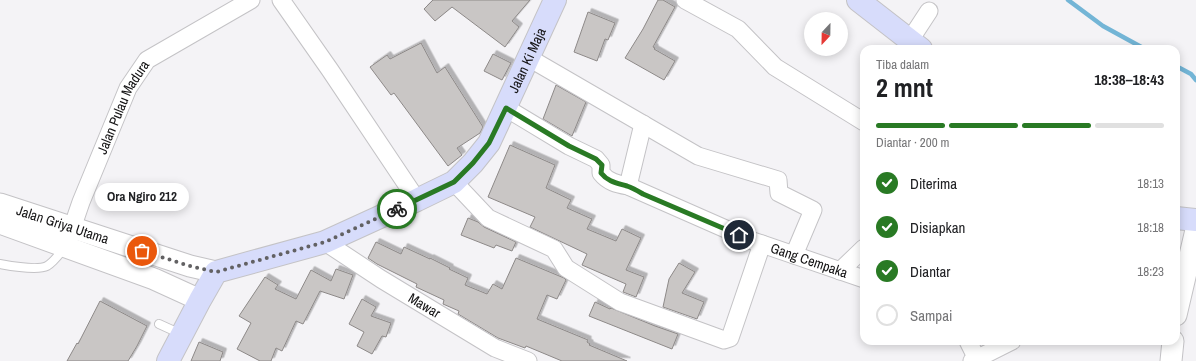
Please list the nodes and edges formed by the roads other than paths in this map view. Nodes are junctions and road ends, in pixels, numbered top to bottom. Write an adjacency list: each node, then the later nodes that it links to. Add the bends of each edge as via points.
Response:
1 (251, 0): 20 (street, Jalan Pulau Madura, via 147,60 128,88)
2 (281, 0): 14 (street)
3 (555, 0): 8 (main road, Jalan Ki Maja)
4 (685, 0): 10 (street, via 738,29 775,67)
5 (858, 0): 7 (main road)
6 (929, 11): 7 (street)
7 (915, 45)
8 (529, 58): 9 (main road, Jalan Ki Maja); 11 (street)
9 (506, 108): 12 (main road, Jalan Ki Maja, via 489,143); 13 (street, Gang Cempaka, via 569,146 596,159 602,165 601,173 605,179)
10 (860, 120)
11 (643, 124): 13 (street); 24 (street, via 698,156 778,180 779,193 813,210)
12 (454, 182): 14 (main road, Jalan Ki Maja); 22 (street, via 488,218 554,249 566,268 620,302 724,340 730,338)
13 (628, 186): 22 (street, Gang Cempaka)
14 (417, 200): 21 (main road, Jalan Ki Maja)
15 (0, 204): 20 (street, Jalan Griya Utama)
16 (1180, 218): 17 (main road)
17 (1196, 220)
18 (0, 223): 20 (street, Jalan Griya Utama)
19 (1196, 230): 29 (street)
20 (69, 237): 25 (lane, via 56,258 46,266 30,268); 27 (street, Jalan Griya Utama); 30 (street, Jalan Griya Utama)
21 (325, 242): 27 (main road, Jalan Ki Maja); 36 (street, Mawar, via 429,309)
22 (762, 244): 24 (street, Gang Cempaka)
23 (860, 252): 26 (street)
24 (794, 255): 26 (street, Gang Cempaka)
25 (0, 264)
26 (840, 271): 28 (street, Gang Cempaka)
27 (216, 272): 30 (main road)
28 (860, 278)
29 (1190, 280): 31 (street)
30 (200, 300): 33 (main road)
31 (1180, 305)
32 (159, 324): 33 (lane)
33 (182, 335): 38 (main road)
34 (969, 345): 37 (street)
35 (1004, 345): 37 (street)
36 (520, 360)
37 (975, 360)
38 (168, 361)

